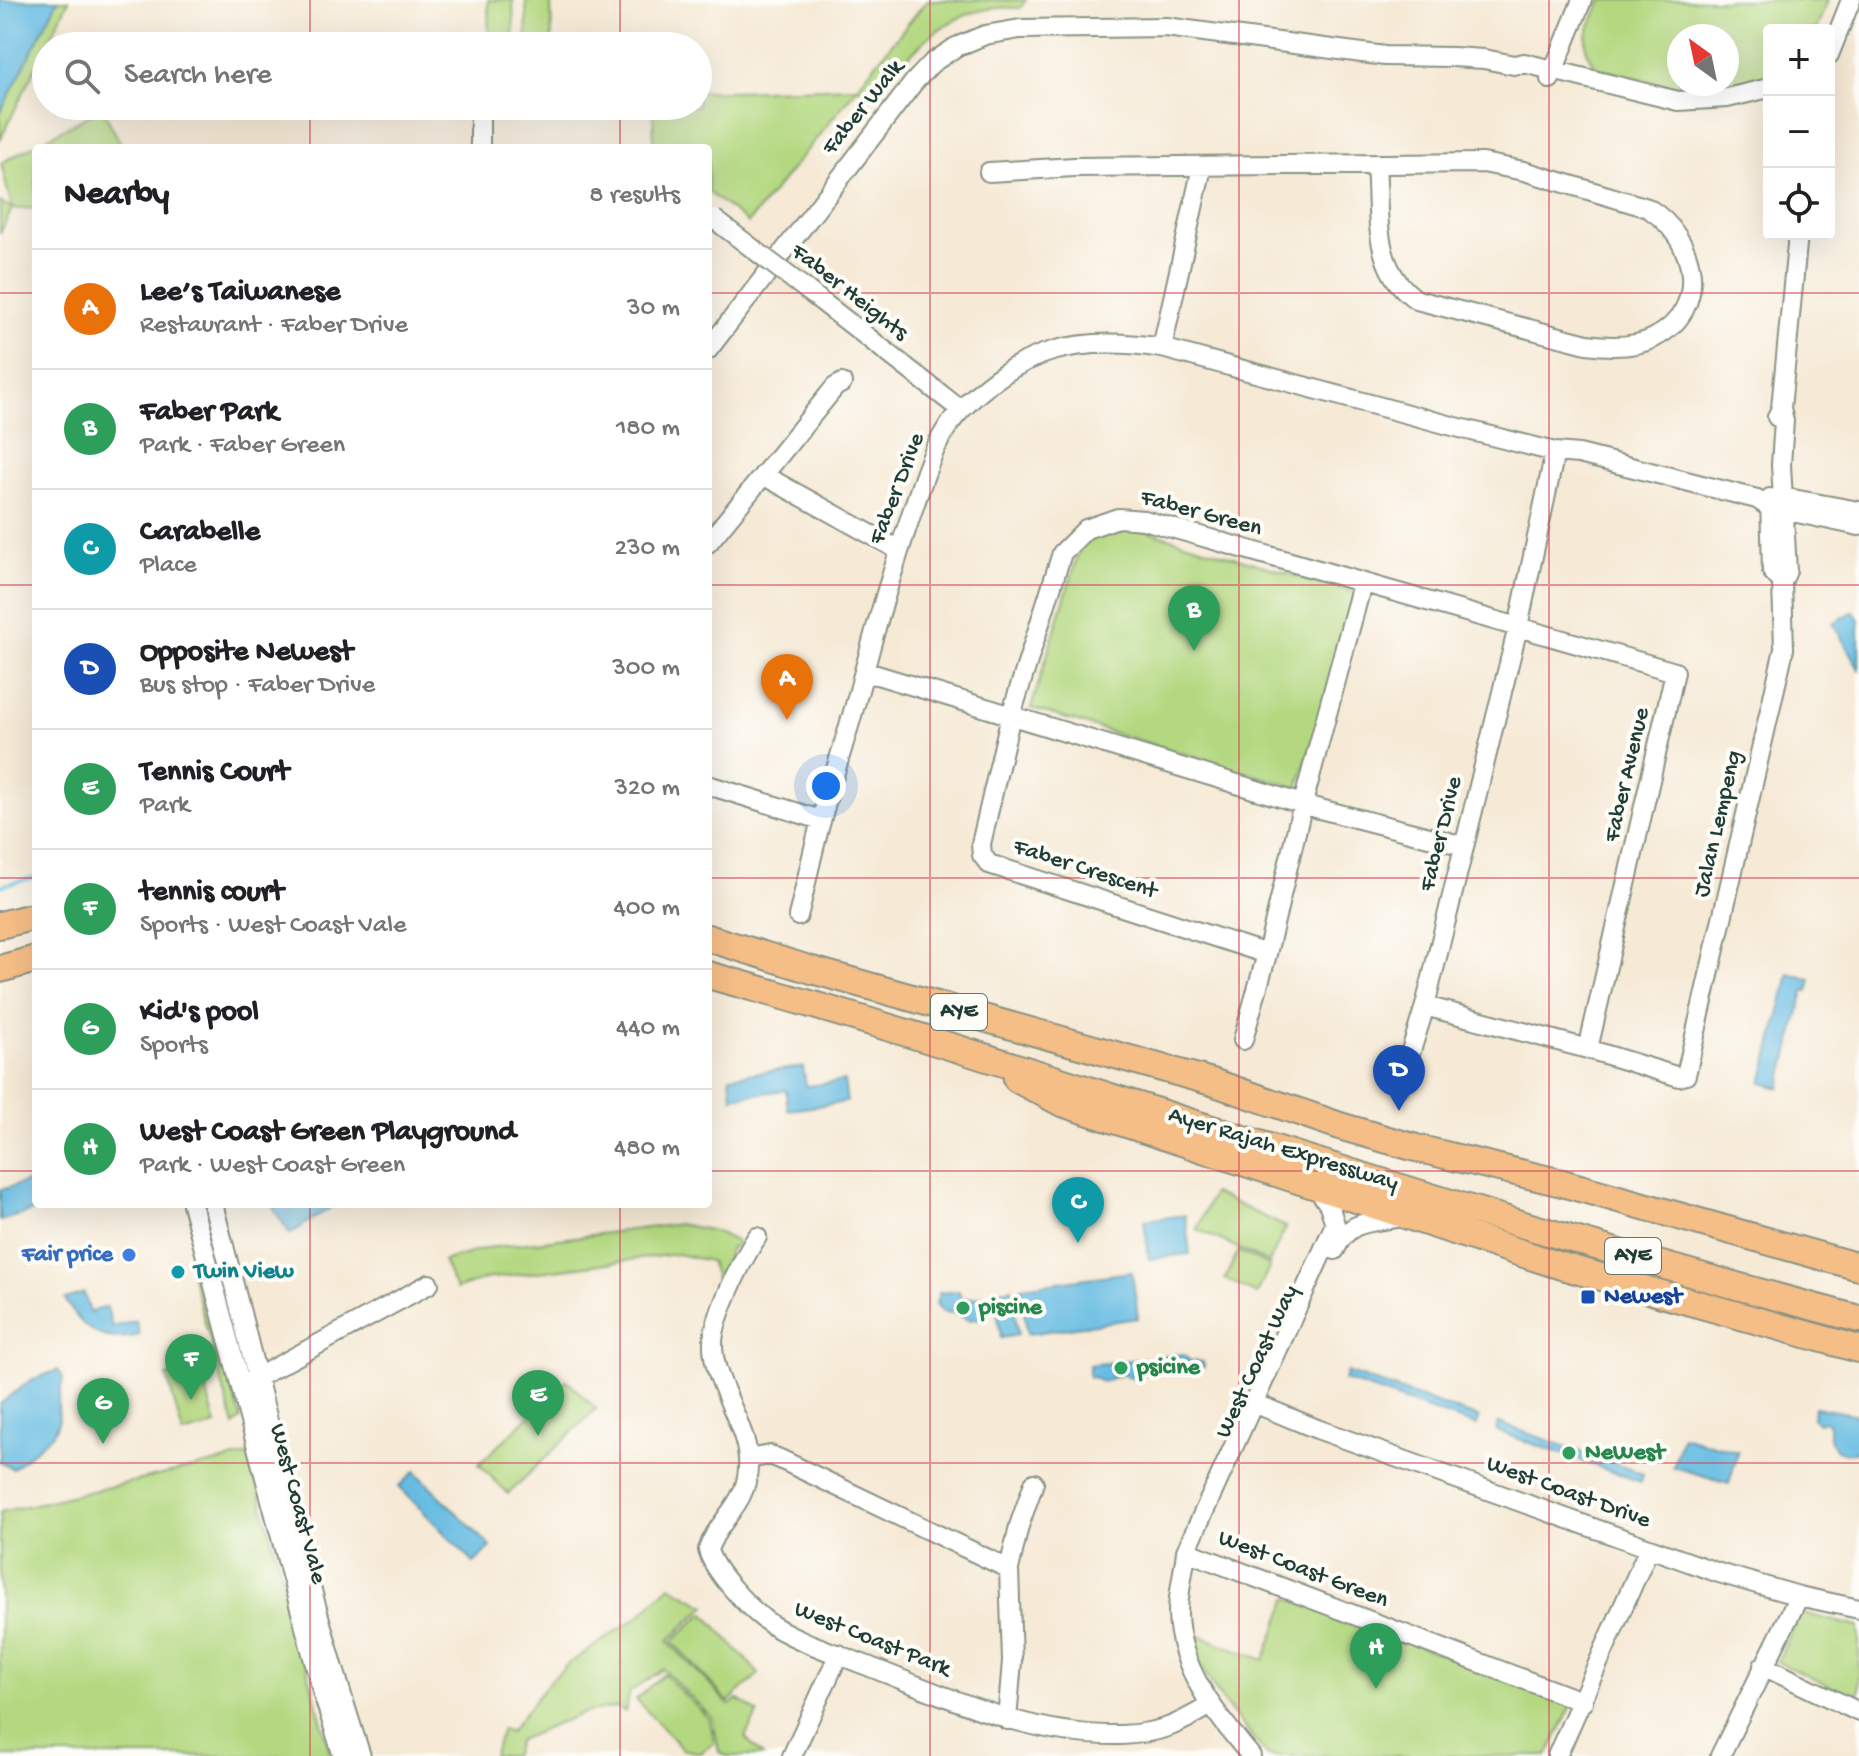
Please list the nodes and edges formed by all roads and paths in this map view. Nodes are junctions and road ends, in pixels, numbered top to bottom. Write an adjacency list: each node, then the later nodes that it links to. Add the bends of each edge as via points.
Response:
1 (1582, 0): 4 (street)
2 (1851, 0): 3 (street)
3 (1835, 40)
4 (1552, 74): 5 (street, Faber Walk, via 1678,101); 6 (street, Faber Walk, via 1677,110); 14 (street, Faber Walk, via 1524,63 1385,56 1166,27 1020,29 985,35 956,47 914,82)
5 (1763, 89)
6 (1763, 98)
7 (480, 120): 8 (street)
8 (480, 144)
9 (1376, 164): 9 (street, via 1483,163 1648,208 1665,218 1685,246 1692,281 1689,299 1671,325 1653,339 1609,347 1417,300 1387,270); 10 (street)
10 (1202, 167): 11 (street); 15 (street)
11 (989, 172)
12 (712, 218): 17 (street, Faber Heights, bridge)
13 (1797, 240): 20 (street, Jalan Lempeng, via 1784,421)
14 (712, 345)
15 (1162, 348): 17 (street, Faber Drive, via 1124,342 1069,346 1019,365); 18 (street, Faber Drive)
16 (842, 383): 19 (street)
17 (961, 410): 24 (street, Faber Drive, via 931,459)
18 (1555, 452): 20 (street, Faber Drive); 26 (street, Faber Drive)
19 (763, 475): 23 (street); 24 (street)
20 (1772, 502): 21 (street); 22 (street); 44 (street, Jalan Lempeng, via 1787,571 1782,582 1784,649 1686,1075)
21 (1859, 511)
22 (1859, 526)
23 (712, 538)
24 (899, 550): 27 (street, Faber Drive)
25 (1362, 584): 26 (street, Faber Green); 28 (street, Faber Green, via 1144,520 1118,518 1086,529 1062,553); 30 (street)
26 (1518, 627): 32 (street, Faber Drive); 44 (street, Faber Avenue, via 1676,674)
27 (864, 674): 28 (street); 31 (street, Faber Drive)
28 (1011, 715): 30 (street); 37 (street, Faber Crescent, via 981,844 989,864)
29 (712, 786): 31 (street)
30 (1303, 803): 32 (street); 37 (street)
31 (821, 820): 33 (street, Faber Drive)
32 (1464, 846): 41 (street, Faber Drive)
33 (798, 916)
34 (32, 917): 35 (highway)
35 (0, 925)
36 (712, 939): 53 (highway, Ayer Rajah Expressway / AYE, via 1212,1082 1416,1148 1562,1183)
37 (1267, 954): 42 (street)
38 (32, 960): 39 (highway)
39 (0, 969)
40 (712, 976): 43 (highway, Ayer Rajah Expressway / AYE)
41 (1425, 1006): 44 (street); 45 (street, Faber Drive)
42 (1243, 1040)
43 (961, 1049): 46 (highway, via 1062,1103); 55 (highway, Ayer Rajah Expressway / AYE, via 1353,1173)
44 (1588, 1049)
45 (1400, 1086)
46 (1315, 1185): 49 (highway); 58 (street, West Coast Way, via 1335,1224)
47 (193, 1208): 52 (street, West Coast Vale)
48 (214, 1208): 51 (street, West Coast Vale)
49 (1406, 1217): 56 (highway); 58 (street, West Coast Way, via 1358,1225 1341,1236)
50 (757, 1237): 59 (street, West Coast Park, via 717,1321 713,1344)
51 (228, 1258): 52 (street); 57 (street, West Coast Vale)
52 (209, 1263): 57 (street, West Coast Vale)
53 (1859, 1267)
54 (429, 1284): 57 (street)
55 (1859, 1319)
56 (1859, 1349)
57 (248, 1382): 72 (street, West Coast Vale, via 322,1691); 73 (street, West Coast Vale)
58 (1259, 1405): 61 (street, West Coast Drive); 62 (street, West Coast Way)
59 (748, 1459): 63 (street, via 780,1459); 66 (street, West Coast Park, via 740,1500 711,1541 711,1561 765,1620)
60 (1034, 1483): 63 (street)
61 (1649, 1548): 64 (street, West Coast Drive); 68 (street)
62 (1188, 1557): 68 (street, West Coast Green); 69 (street, West Coast Way, via 1178,1604 1183,1648)
63 (1009, 1569): 71 (street, via 1012,1661)
64 (1799, 1596): 65 (street, West Coast Drive); 67 (street)
65 (1859, 1609)
66 (839, 1654): 71 (street, West Coast Park); 74 (street)
67 (1763, 1666): 70 (street); 77 (street)
68 (1583, 1702): 76 (street)
69 (1211, 1705): 71 (street, West Coast Park, via 1175,1726 1137,1734 1062,1732); 75 (street, West Coast Way)
70 (1859, 1712)
71 (1007, 1720)
72 (343, 1756)
73 (361, 1756)
74 (792, 1756)
75 (1251, 1756)
76 (1557, 1756)
77 (1720, 1756)

